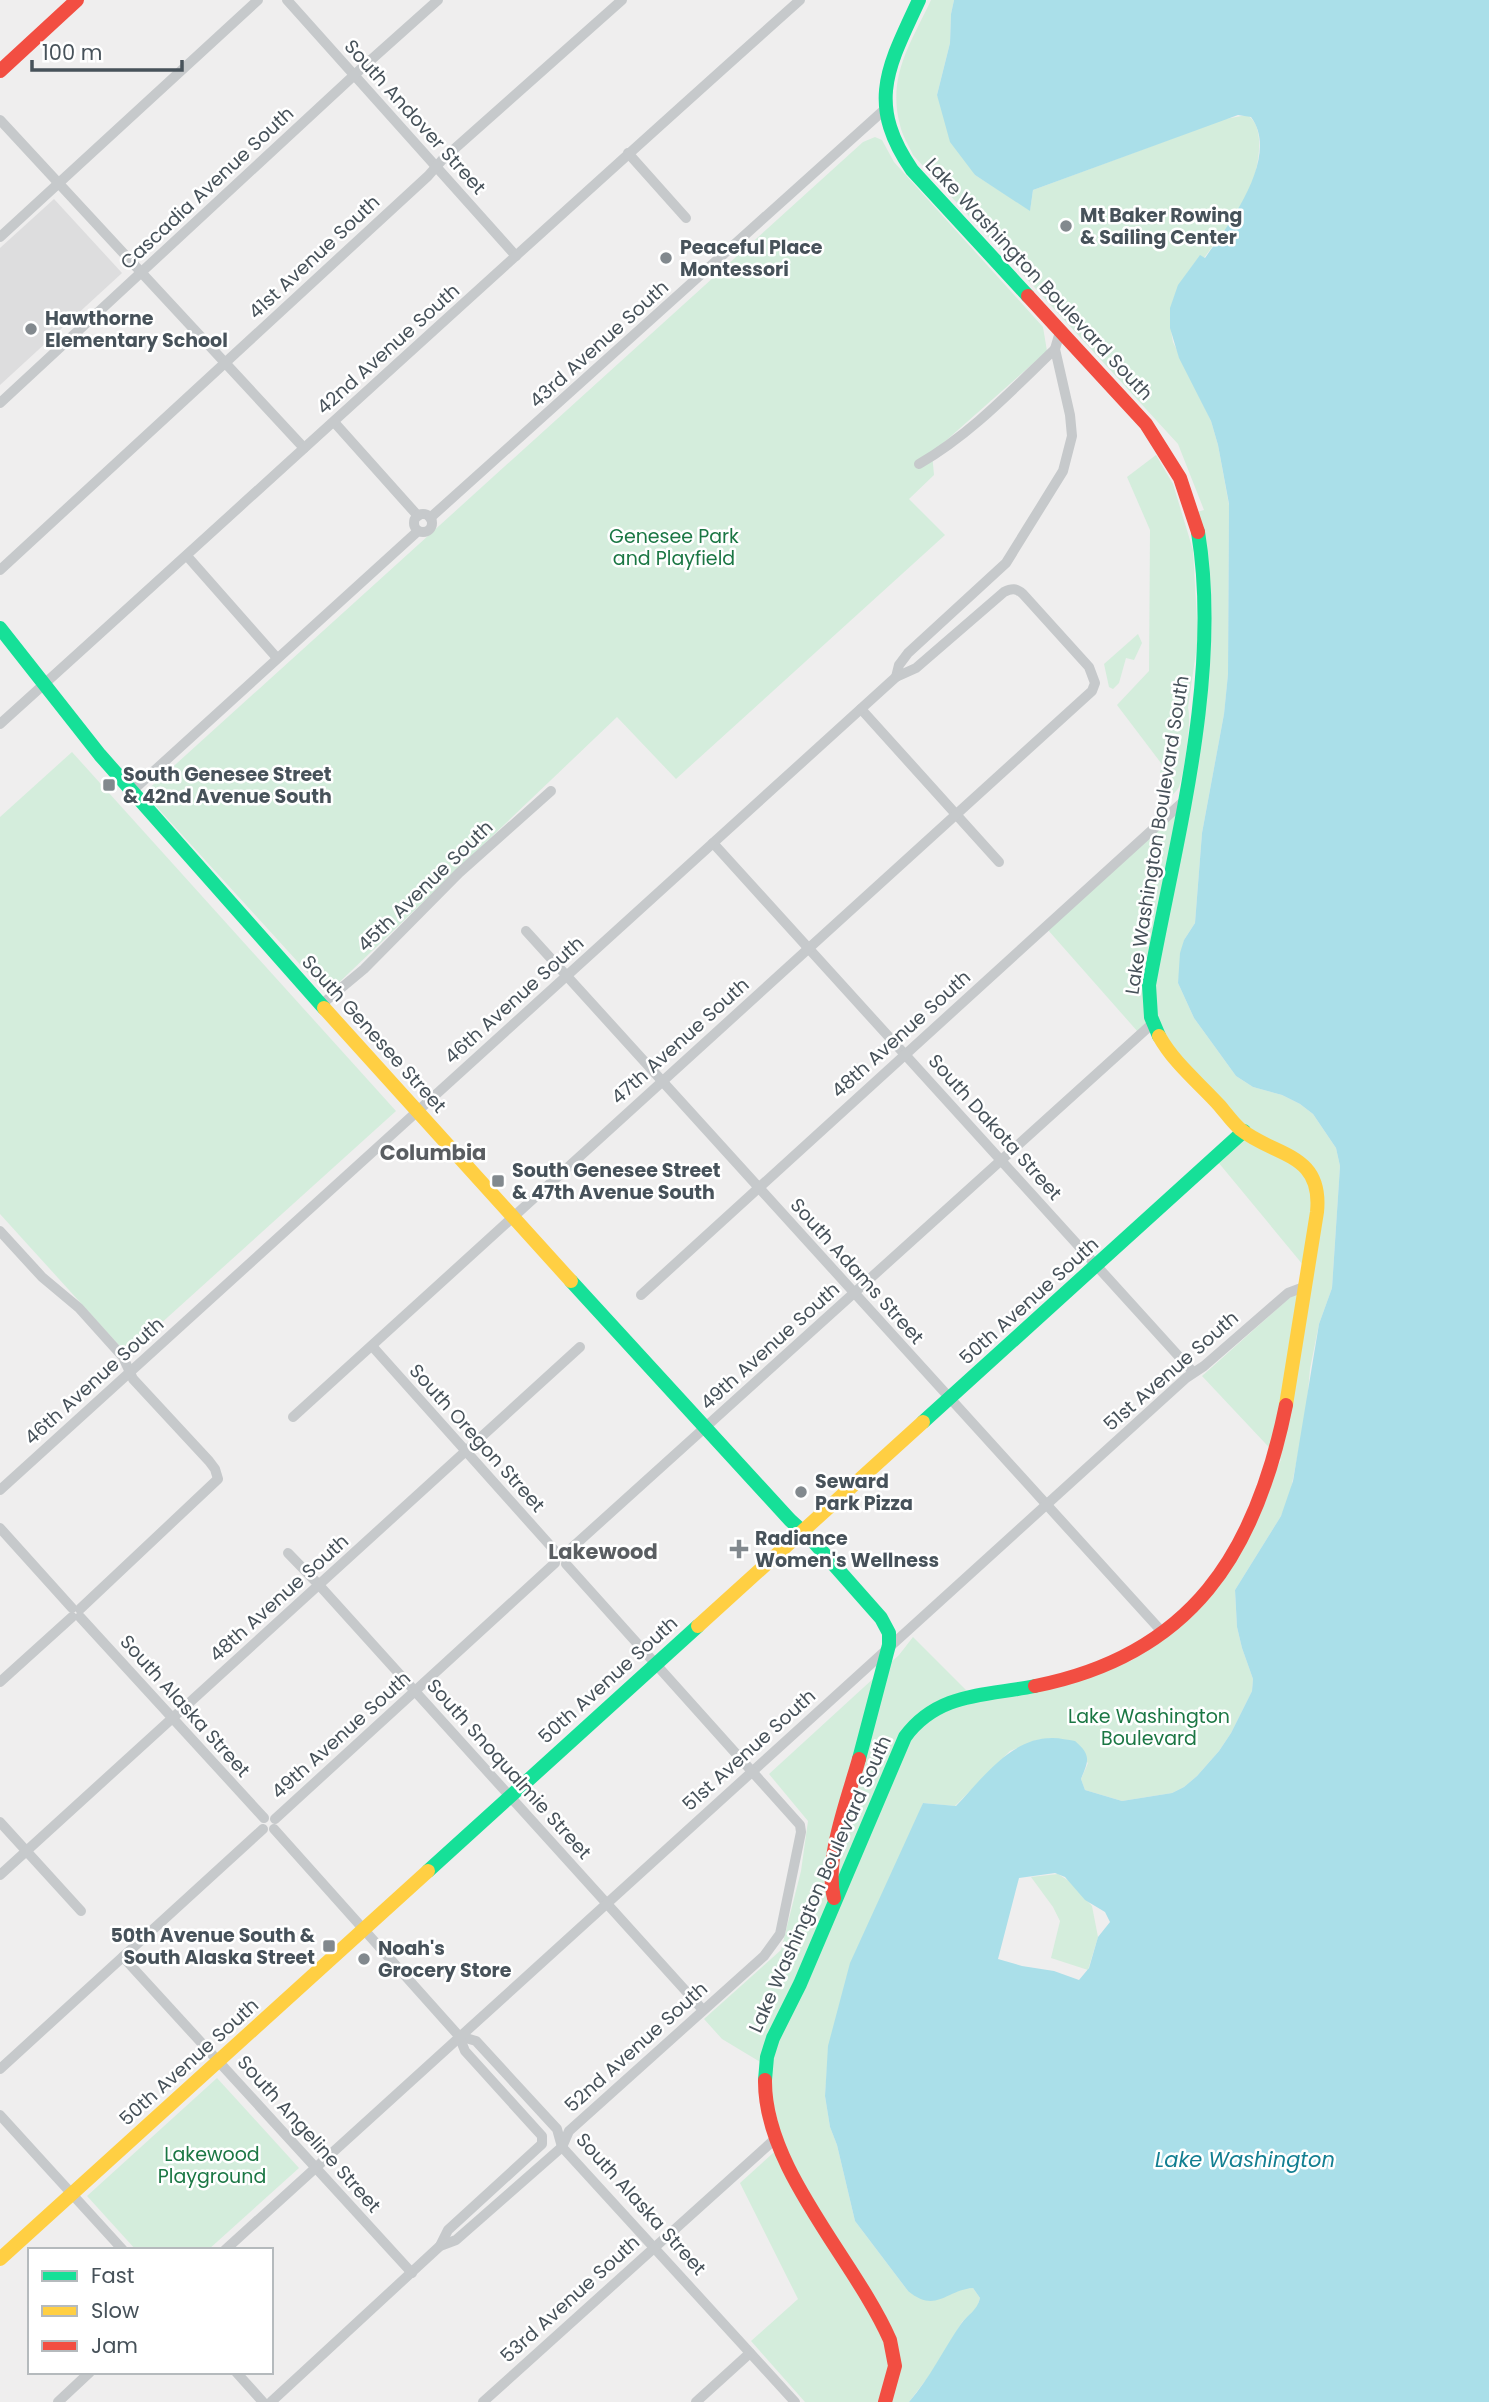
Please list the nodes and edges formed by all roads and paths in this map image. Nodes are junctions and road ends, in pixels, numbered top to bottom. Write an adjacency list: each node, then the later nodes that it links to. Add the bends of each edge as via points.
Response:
1 (77, 0): 8 (street)
2 (258, 0): 14 (street)
3 (287, 0): 9 (street, South Andover Street)
4 (438, 0): 9 (street, Cascadia Avenue South)
5 (622, 0): 13 (street, 41st Avenue South)
6 (800, 0): 12 (street, 42nd Avenue South)
7 (919, 0): 10 (street, Lake Washington Boulevard South, via 894,56)
8 (0, 71)
9 (354, 75): 13 (street, South Andover Street); 18 (street, Cascadia Avenue South)
10 (884, 110): 19 (street, Lake Washington Boulevard South, via 890,138 900,156); 27 (street, 43rd Avenue South)
11 (0, 120): 14 (street)
12 (628, 153): 15 (street); 17 (street, 42nd Avenue South)
13 (436, 167): 17 (street, South Andover Street); 21 (street, 41st Avenue South)
14 (58, 183): 16 (street); 18 (street)
15 (686, 218)
16 (0, 237)
17 (516, 257): 23 (street, 42nd Avenue South)
18 (141, 272): 21 (street); 22 (street, Cascadia Avenue South)
19 (1060, 332): 20 (street, 46th Avenue South); 40 (street, Lake Washington Boulevard South, via 1146,424 1181,479 1194,516 1206,611)
20 (1055, 349): 25 (street, via 965,433); 33 (street, 46th Avenue South, via 1072,436 1063,471 1006,563 908,653)
21 (226, 362): 24 (street); 30 (street, 41st Avenue South)
22 (0, 403)
23 (334, 422): 24 (street, 42nd Avenue South); 26 (street)
24 (304, 448): 29 (street, 42nd Avenue South)
25 (919, 464)
26 (418, 516): 27 (street); 28 (street, via 414,524)
27 (430, 518): 28 (street, via 430,527)
28 (418, 531): 32 (street)
29 (187, 556): 32 (street); 34 (street, 42nd Avenue South)
30 (0, 570)
31 (0, 628): 34 (street, South Genesee Street)
32 (277, 658): 38 (street)
33 (895, 677): 35 (street, 46th Avenue South, via 916,668 1010,588 1023,594 1089,667 1095,682); 36 (street, 46th Avenue South)
34 (45, 684): 37 (street, 42nd Avenue South); 38 (street, South Genesee Street)
35 (1092, 691): 41 (street, 47th Avenue South)
36 (861, 709): 41 (street); 42 (street, 46th Avenue South)
37 (0, 724)
38 (132, 791): 47 (street, South Genesee Street)
39 (551, 791): 47 (street, 45th Avenue South)
40 (1185, 800): 48 (street, Lake Washington Boulevard South, via 1149,985); 49 (street, 48th Avenue South)
41 (956, 815): 43 (street); 45 (street, 47th Avenue South)
42 (713, 843): 45 (street, South Dakota Street); 46 (street, 46th Avenue South)
43 (999, 862)
44 (526, 931): 46 (street, South Adams Street)
45 (808, 948): 49 (street, South Dakota Street); 50 (street, 47th Avenue South)
46 (566, 976): 50 (street, South Adams Street); 51 (street, 46th Avenue South)
47 (322, 1004): 51 (street, South Genesee Street)
48 (1153, 1023): 52 (street, Lake Washington Boulevard South, via 1171,1053); 53 (street, 49th Avenue South)
49 (905, 1054): 53 (street, South Dakota Street); 54 (street, 48th Avenue South)
50 (662, 1082): 54 (street, South Adams Street); 55 (street, 47th Avenue South)
51 (416, 1111): 55 (street, South Genesee Street); 64 (street, 46th Avenue South)
52 (1244, 1132): 57 (street, 50th Avenue South); 58 (street, Lake Washington Boulevard South, via 1287,1152 1302,1163 1313,1181 1317,1208)
53 (1001, 1159): 57 (street, South Dakota Street); 59 (street, 49th Avenue South)
54 (758, 1188): 59 (street, South Adams Street); 60 (street, 48th Avenue South)
55 (513, 1216): 61 (street, 47th Avenue South); 67 (street, South Genesee Street)
56 (0, 1231): 64 (street, via 42,1277 79,1308 123,1357)
57 (1096, 1265): 63 (street, South Dakota Street); 65 (street, 50th Avenue South)
58 (1304, 1287): 63 (street, 51st Avenue South, via 1287,1293); 77 (street, Lake Washington Boulevard South, via 1283,1429 1264,1495 1224,1570)
59 (854, 1293): 65 (street, South Adams Street); 67 (street, 49th Avenue South)
60 (641, 1295)
61 (372, 1346): 66 (street, 47th Avenue South); 68 (street, South Oregon Street)
62 (580, 1348): 68 (street, 48th Avenue South)
63 (1192, 1372): 70 (street, 51st Avenue South)
64 (129, 1374): 69 (street, 46th Avenue South); 76 (street, via 209,1461 218,1479)
65 (950, 1400): 70 (street, South Adams Street); 72 (street, 50th Avenue South)
66 (293, 1417)
67 (706, 1428): 72 (street, South Genesee Street); 74 (street, 49th Avenue South)
68 (466, 1452): 74 (street, South Oregon Street); 75 (street, 48th Avenue South)
69 (0, 1490)
70 (1046, 1505): 77 (street, South Adams Street); 78 (street, 51st Avenue South)
71 (0, 1528): 76 (street, South Alaska Street)
72 (802, 1532): 78 (street, South Genesee Street, via 875,1611 889,1633); 79 (street, 50th Avenue South)
73 (288, 1553): 75 (street, South Snoqualmie Street)
74 (561, 1558): 79 (street, South Oregon Street); 81 (street, 49th Avenue South)
75 (319, 1585): 81 (street, South Snoqualmie Street); 82 (street, 48th Avenue South)
76 (76, 1613): 80 (street); 82 (street, South Alaska Street)
77 (1164, 1633): 90 (street, Lake Washington Boulevard South, via 1132,1655 1077,1676 950,1701 927,1713 902,1745)
78 (889, 1645): 83 (street, 51st Avenue South); 90 (street, via 832,1859)
79 (656, 1663): 83 (street, South Oregon Street); 84 (street, 50th Avenue South)
80 (0, 1682)
81 (415, 1691): 84 (street, South Snoqualmie Street); 86 (street, 49th Avenue South)
82 (173, 1719): 86 (street, South Alaska Street); 88 (street, 48th Avenue South)
83 (752, 1770): 87 (street, South Oregon Street, via 796,1818); 91 (street, 51st Avenue South)
84 (510, 1795): 91 (street, South Snoqualmie Street); 93 (street, 50th Avenue South)
85 (0, 1822): 88 (street)
86 (269, 1824): 93 (street, South Alaska Street); 94 (street, 49th Avenue South)
87 (800, 1839): 95 (street, 52nd Avenue South, via 777,1941)
88 (26, 1851): 89 (street, 48th Avenue South); 92 (street)
89 (0, 1874)
90 (834, 1898): 100 (street, Lake Washington Boulevard South, via 768,2055 765,2096)
91 (606, 1903): 95 (street, South Snoqualmie Street); 96 (street, 51st Avenue South)
92 (81, 1911)
93 (363, 1929): 96 (street, South Alaska Street); 97 (street, 50th Avenue South)
94 (123, 1957): 97 (street, South Angeline Street); 98 (street, 49th Avenue South)
95 (703, 2010): 102 (street, 52nd Avenue South, via 569,2131)
96 (459, 2036): 101 (street, South Alaska Street, via 465,2051 542,2136); 102 (street, South Alaska Street, via 476,2041 557,2129); 103 (street, 51st Avenue South)
97 (218, 2061): 103 (street, South Angeline Street); 104 (street, 50th Avenue South)
98 (0, 2068)
99 (0, 2115): 104 (street)
100 (775, 2139): 106 (street, 53rd Avenue South); 120 (street, Lake Washington Boulevard South, via 894,2347 896,2367)
101 (542, 2144): 105 (street, 52nd Avenue South, via 448,2230)
102 (562, 2147): 105 (street, 52nd Avenue South, via 456,2240); 106 (street, South Alaska Street)
103 (315, 2168): 108 (street, 51st Avenue South); 110 (street, South Angeline Street)
104 (72, 2194): 107 (street); 109 (street, 50th Avenue South)
105 (440, 2246): 110 (street, 52nd Avenue South)
106 (654, 2246): 111 (street, South Alaska Street); 117 (street, 53rd Avenue South)
107 (121, 2248)
108 (227, 2248)
109 (0, 2259)
110 (412, 2273): 116 (street, 52nd Avenue South)
111 (750, 2353): 118 (street); 119 (street, South Alaska Street)
112 (88, 2374): 114 (street)
113 (238, 2374): 115 (street)
114 (58, 2402)
115 (263, 2402)
116 (271, 2402)
117 (483, 2402)
118 (696, 2402)
119 (795, 2402)
120 (886, 2402)

